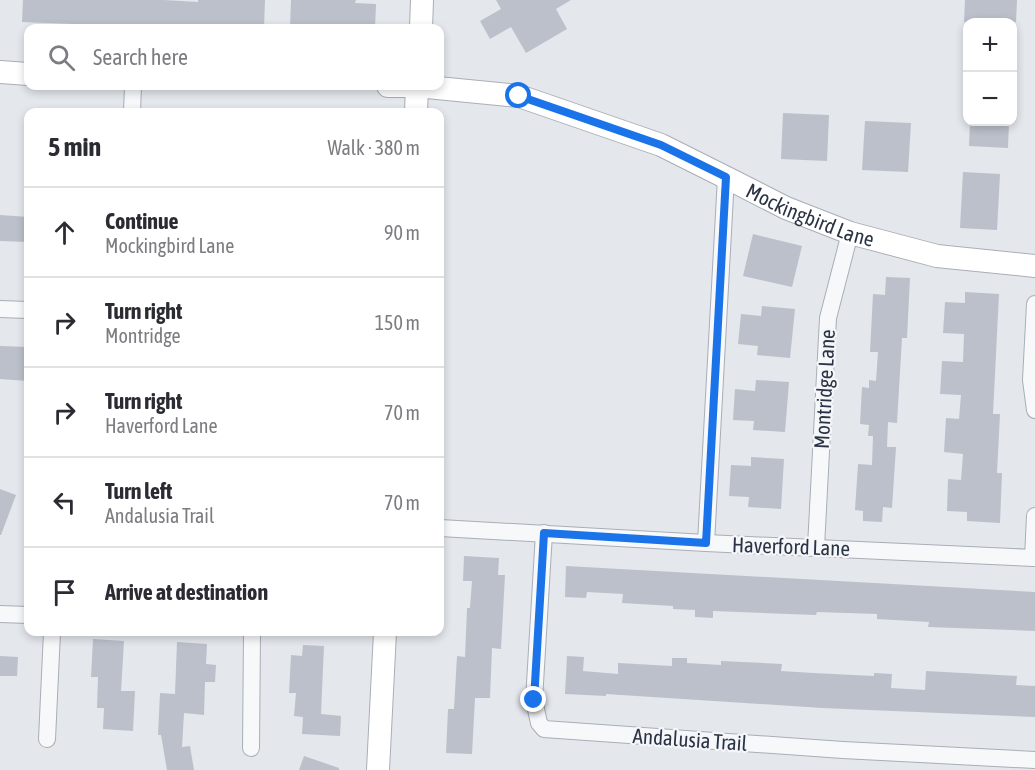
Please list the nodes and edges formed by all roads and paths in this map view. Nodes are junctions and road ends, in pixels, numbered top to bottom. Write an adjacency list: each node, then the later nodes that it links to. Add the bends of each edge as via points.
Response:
1 (422, 0): 2 (street)
2 (421, 24)
3 (0, 72): 4 (street)
4 (24, 74)
5 (444, 89): 10 (street, Mockingbird Lane, via 519,96 661,145)
6 (133, 90): 8 (street)
7 (417, 90): 9 (street)
8 (132, 108)
9 (416, 108)
10 (726, 177): 11 (street, Mockingbird Lane, via 786,208); 20 (street)
11 (850, 233): 12 (street, Mockingbird Lane, via 937,256); 21 (street, Montridge Lane, via 828,318)
12 (1035, 266)
13 (1035, 304): 16 (street, via 1031,380)
14 (0, 309): 15 (street)
15 (24, 310)
16 (1035, 410)
17 (1035, 516): 22 (street)
18 (444, 528): 19 (street, Haverford Lane)
19 (544, 533): 20 (street, Haverford Lane); 30 (street, Andalusia Trail, via 534,700 544,729)
20 (706, 543): 21 (street, Haverford Lane)
21 (816, 547): 22 (street, Haverford Lane)
22 (1034, 558)
23 (0, 614): 24 (street)
24 (24, 615)
25 (52, 636): 28 (street)
26 (252, 636): 29 (street)
27 (385, 636): 31 (street)
28 (47, 739)
29 (251, 748)
30 (1035, 760)
31 (378, 770)

